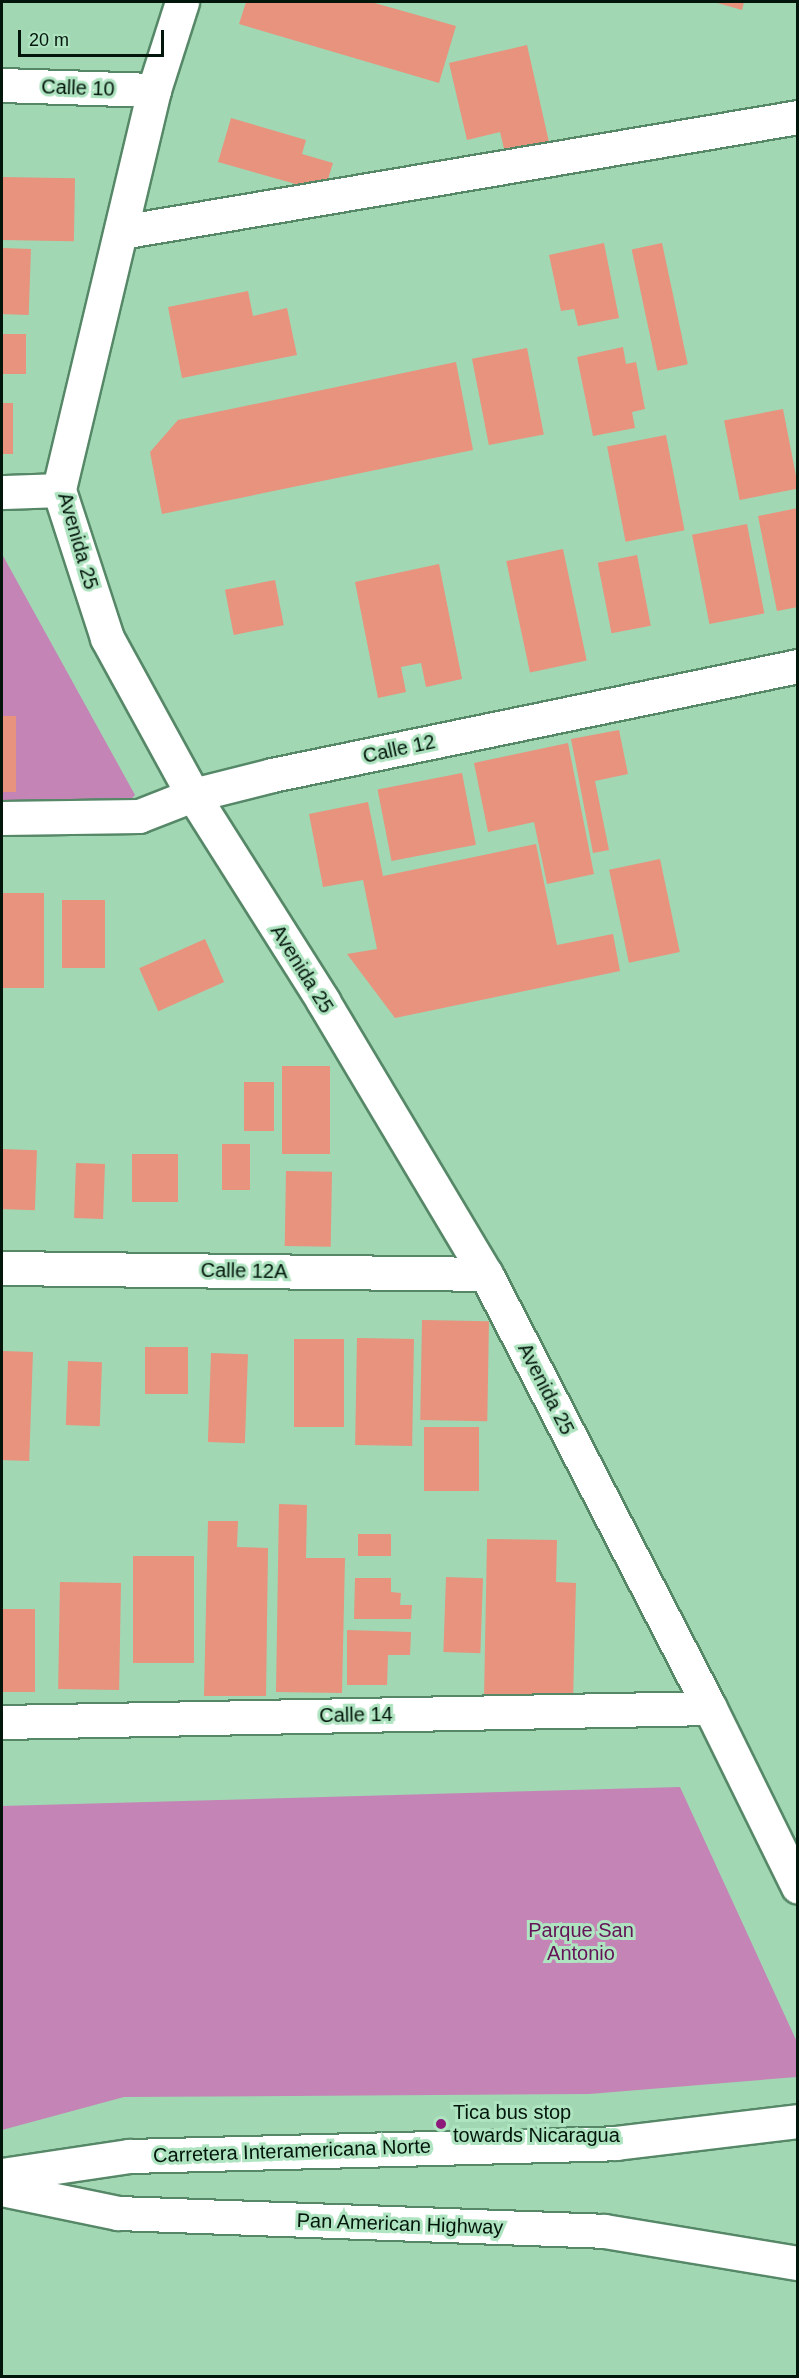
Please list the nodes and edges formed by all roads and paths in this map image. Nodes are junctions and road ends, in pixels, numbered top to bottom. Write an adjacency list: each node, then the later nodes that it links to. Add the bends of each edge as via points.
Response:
1 (182, 2): 3 (main road, Avenida 25)
2 (2, 85): 3 (main road, Calle 10)
3 (154, 90): 5 (main road, Avenida 25)
4 (798, 117): 5 (main road)
5 (121, 232): 6 (main road, Avenida 25)
6 (59, 490): 7 (main road); 9 (main road, Avenida 25, via 107,638)
7 (2, 492)
8 (798, 666): 9 (main road, Calle 12, via 272,775)
9 (193, 795): 10 (main road, Calle 12, via 139,816); 12 (main road, Avenida 25)
10 (2, 819)
11 (2, 1268): 12 (main road, Calle 12A)
12 (486, 1274): 13 (main road, Avenida 25)
13 (710, 1708): 14 (main road, Calle 14); 15 (main road, Avenida 25)
14 (2, 1722)
15 (798, 1887)
16 (798, 2121): 17 (main road, Carretera Interamericana Norte, via 616,2143 129,2156)
17 (2, 2175)
18 (2, 2189): 19 (main road, Pan American Highway, via 118,2213 604,2231)
19 (798, 2263)

